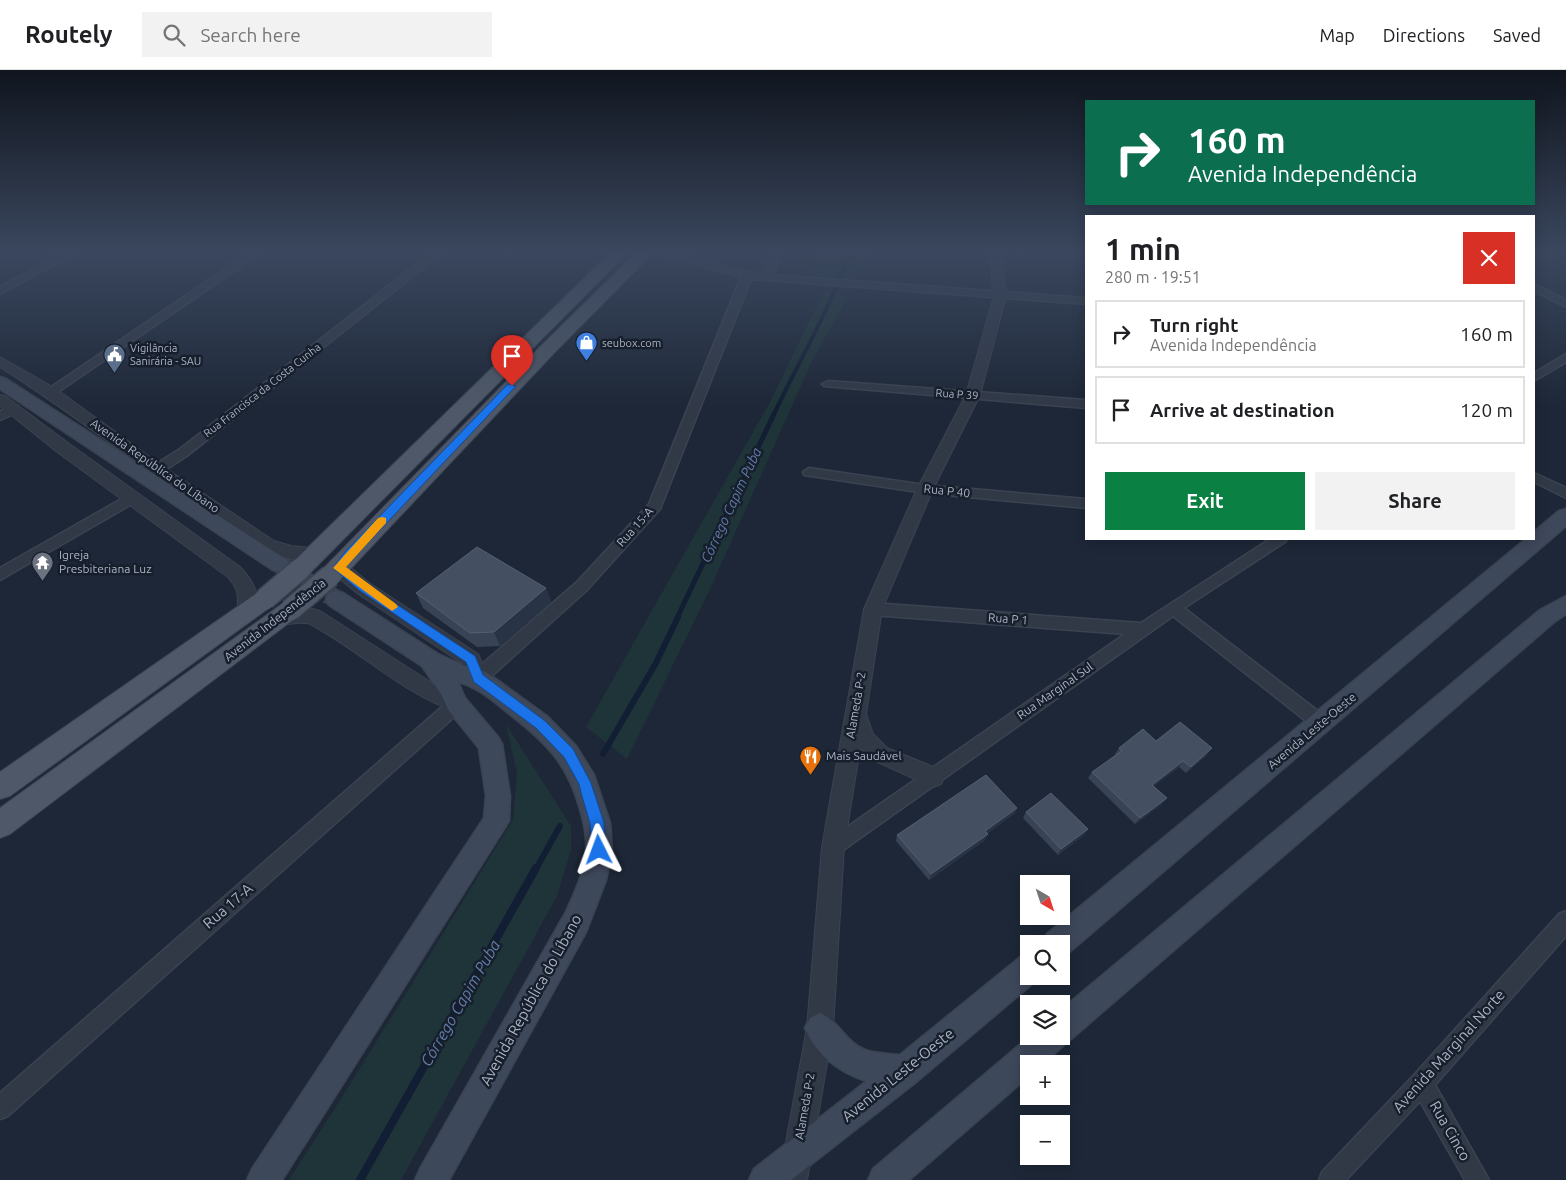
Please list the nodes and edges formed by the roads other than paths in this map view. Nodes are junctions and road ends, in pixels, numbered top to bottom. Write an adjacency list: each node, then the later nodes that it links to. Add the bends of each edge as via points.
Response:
1 (181, 304): 13 (street)
2 (372, 304): 17 (street, Rua Francisca da Costa Cunha, via 184,452)
3 (569, 304): 7 (main road, Avenida Independência)
4 (594, 304): 8 (main road, Avenida Independência)
5 (736, 304): 36 (street, Rua 15-A, via 655,506 582,586)
6 (998, 304): 15 (street, Alameda P-2)
7 (529, 344): 8 (main road); 26 (main road, Avenida Independência)
8 (549, 348): 27 (main road, Avenida Independência)
9 (1566, 357): 11 (street)
10 (0, 361): 13 (street, Avenida República do Líbano)
11 (1535, 377)
12 (828, 384): 15 (street, Rua P 39)
13 (51, 392): 17 (street, Avenida República do Líbano)
14 (3, 394): 22 (street, Avenida República do Líbano, via 62,447); 26 (main road, Avenida República do Líbano)
15 (973, 395): 16 (street, Rua P 39); 20 (street, Alameda P-2)
16 (1085, 404)
17 (156, 470): 26 (street, Avenida República do Líbano, via 268,545 296,554)
18 (809, 472): 20 (street, Rua P 40)
19 (1535, 478): 21 (street)
20 (924, 489): 23 (street, Rua P 40); 33 (street, Alameda P-2)
21 (1566, 494)
22 (132, 498): 28 (street); 32 (street, Avenida República do Líbano, via 234,572 246,585 249,598)
23 (1085, 504)
24 (1566, 516): 39 (main road, Avenida Leste-Oeste)
25 (1278, 540): 31 (street, Rua Marginal Sul)
26 (299, 562): 32 (main road, Avenida Independência, bridge)
27 (334, 572): 32 (main road, Avenida Independência, bridge); 36 (street, Avenida República do Líbano, via 471,659)
28 (0, 575)
29 (336, 599): 35 (main road, Avenida República do Líbano)
30 (1566, 604): 47 (main road, via 1540,622)
31 (1173, 608): 34 (street, Rua Marginal Sul); 39 (street)
32 (271, 609): 37 (street, Avenida República do Líbano, via 313,616 434,695); 41 (main road, Avenida Independência); 42 (main road, Avenida Independência)
33 (874, 609): 34 (street, Rua P 1); 38 (street, Alameda P-2)
34 (1143, 629): 40 (street, Rua Marginal Sul)
35 (430, 660): 36 (main road, Avenida República do Líbano, via 457,673); 37 (main road, Avenida República do Líbano)
36 (478, 678): 55 (main road, Avenida República do Líbano, via 540,724 568,753 585,783 597,823 599,850 593,880 576,922)
37 (457, 704): 52 (street, Rua 17-A); 54 (main road, Avenida República do Líbano, via 490,744 498,796 496,820)
38 (855, 712): 40 (street, via 865,739 880,754); 43 (street, Alameda P-2)
39 (1321, 723): 45 (main road, Avenida Leste-Oeste)
40 (933, 777): 43 (street, Rua Marginal Sul)
41 (0, 787)
42 (0, 826)
43 (834, 847): 48 (street, Alameda P-2)
44 (1566, 921): 51 (street, Avenida Marginal Norte)
45 (1068, 935)
46 (1020, 975): 50 (main road, Avenida Leste-Oeste)
47 (1070, 1021)
48 (820, 1028): 50 (main road, via 845,1057 858,1064); 53 (street, Alameda P-2)
49 (1042, 1045): 57 (main road)
50 (905, 1071): 53 (main road, Avenida Leste-Oeste)
51 (1422, 1082): 58 (street, Avenida Marginal Norte); 59 (street, Rua Cinco)
52 (0, 1108)
53 (795, 1168): 56 (main road, Avenida Leste-Oeste)
54 (263, 1180)
55 (431, 1180)
56 (765, 1180)
57 (884, 1180)
58 (1330, 1180)
59 (1478, 1180)

